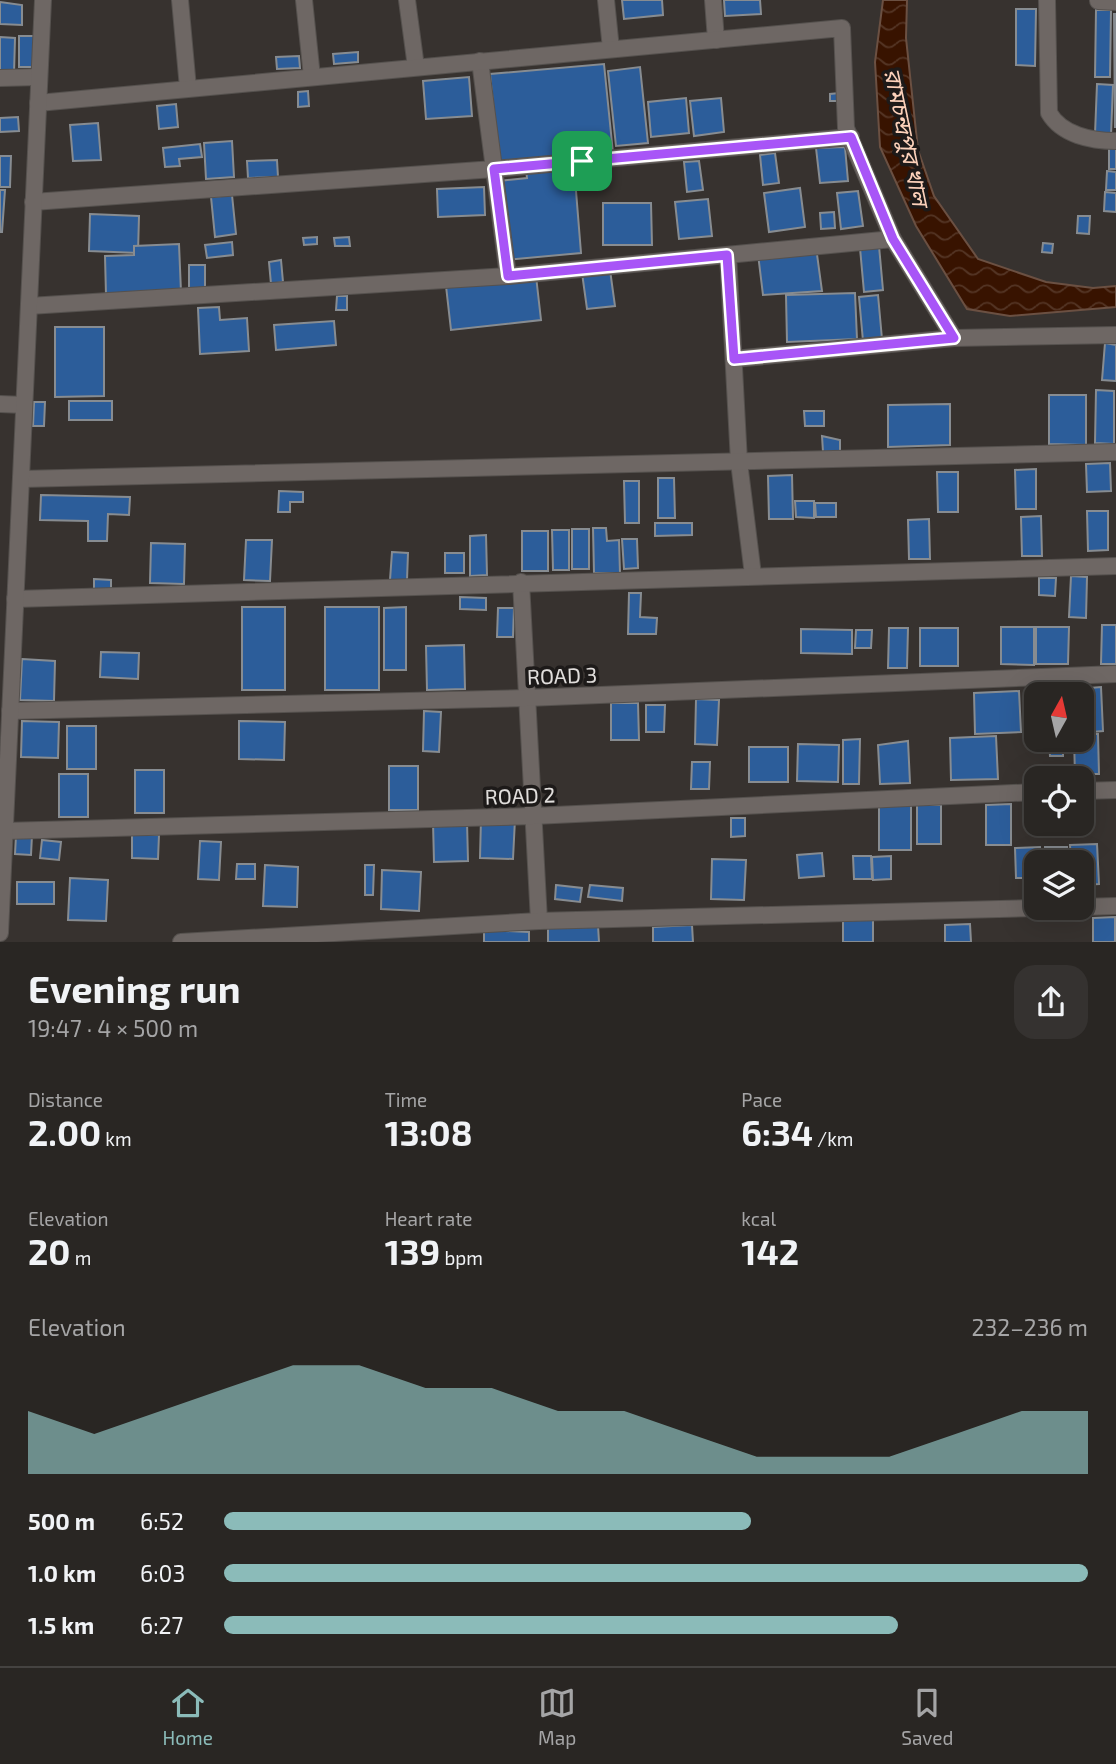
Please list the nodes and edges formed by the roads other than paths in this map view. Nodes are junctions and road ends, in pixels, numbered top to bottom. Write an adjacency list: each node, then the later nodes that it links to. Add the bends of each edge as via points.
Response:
1 (43, 0): 14 (street)
2 (180, 0): 17 (street)
3 (304, 0): 15 (street)
4 (407, 0): 13 (street)
5 (606, 0): 11 (street)
6 (713, 0): 10 (street)
7 (1048, 0): 20 (street, via 1049,113 1066,132)
8 (1098, 1): 9 (street)
9 (1116, 2)
10 (716, 40): 11 (street); 19 (street, via 842,28 846,128)
11 (611, 49): 12 (street)
12 (480, 61): 13 (street); 21 (street)
13 (416, 67): 15 (street)
14 (39, 77): 16 (street); 18 (street)
15 (312, 77): 17 (street)
16 (0, 79)
17 (188, 88): 18 (street)
18 (38, 103): 22 (street)
19 (851, 137): 21 (street); 23 (street)
20 (1116, 141)
21 (494, 169): 22 (street); 25 (street)
22 (33, 202): 26 (street)
23 (893, 239): 24 (street); 28 (street)
24 (727, 255): 25 (street); 29 (street)
25 (508, 276): 26 (street)
26 (29, 306): 31 (street)
27 (1116, 335): 28 (street)
28 (954, 338): 29 (street)
29 (734, 359): 33 (street)
30 (0, 404): 31 (street)
31 (24, 405): 34 (street)
32 (1116, 452): 33 (street)
33 (739, 462): 34 (street); 36 (street)
34 (20, 479): 38 (street)
35 (1116, 566): 36 (street)
36 (753, 575): 37 (street)
37 (521, 582): 38 (street); 40 (street)
38 (15, 599): 41 (street)
39 (1116, 674): 40 (street, ROAD 3)
40 (527, 698): 41 (street, ROAD 3); 46 (street)
41 (10, 711): 42 (street)
42 (3, 788): 47 (street)
43 (1116, 790): 44 (street)
44 (1094, 791)
45 (1024, 793): 46 (street, ROAD 2)
46 (534, 816): 47 (street, ROAD 2); 51 (street)
47 (5, 831): 52 (street)
48 (1116, 906): 49 (street)
49 (1094, 907)
50 (1024, 908): 51 (street)
51 (539, 921): 53 (street)
52 (0, 933)
53 (181, 942)

